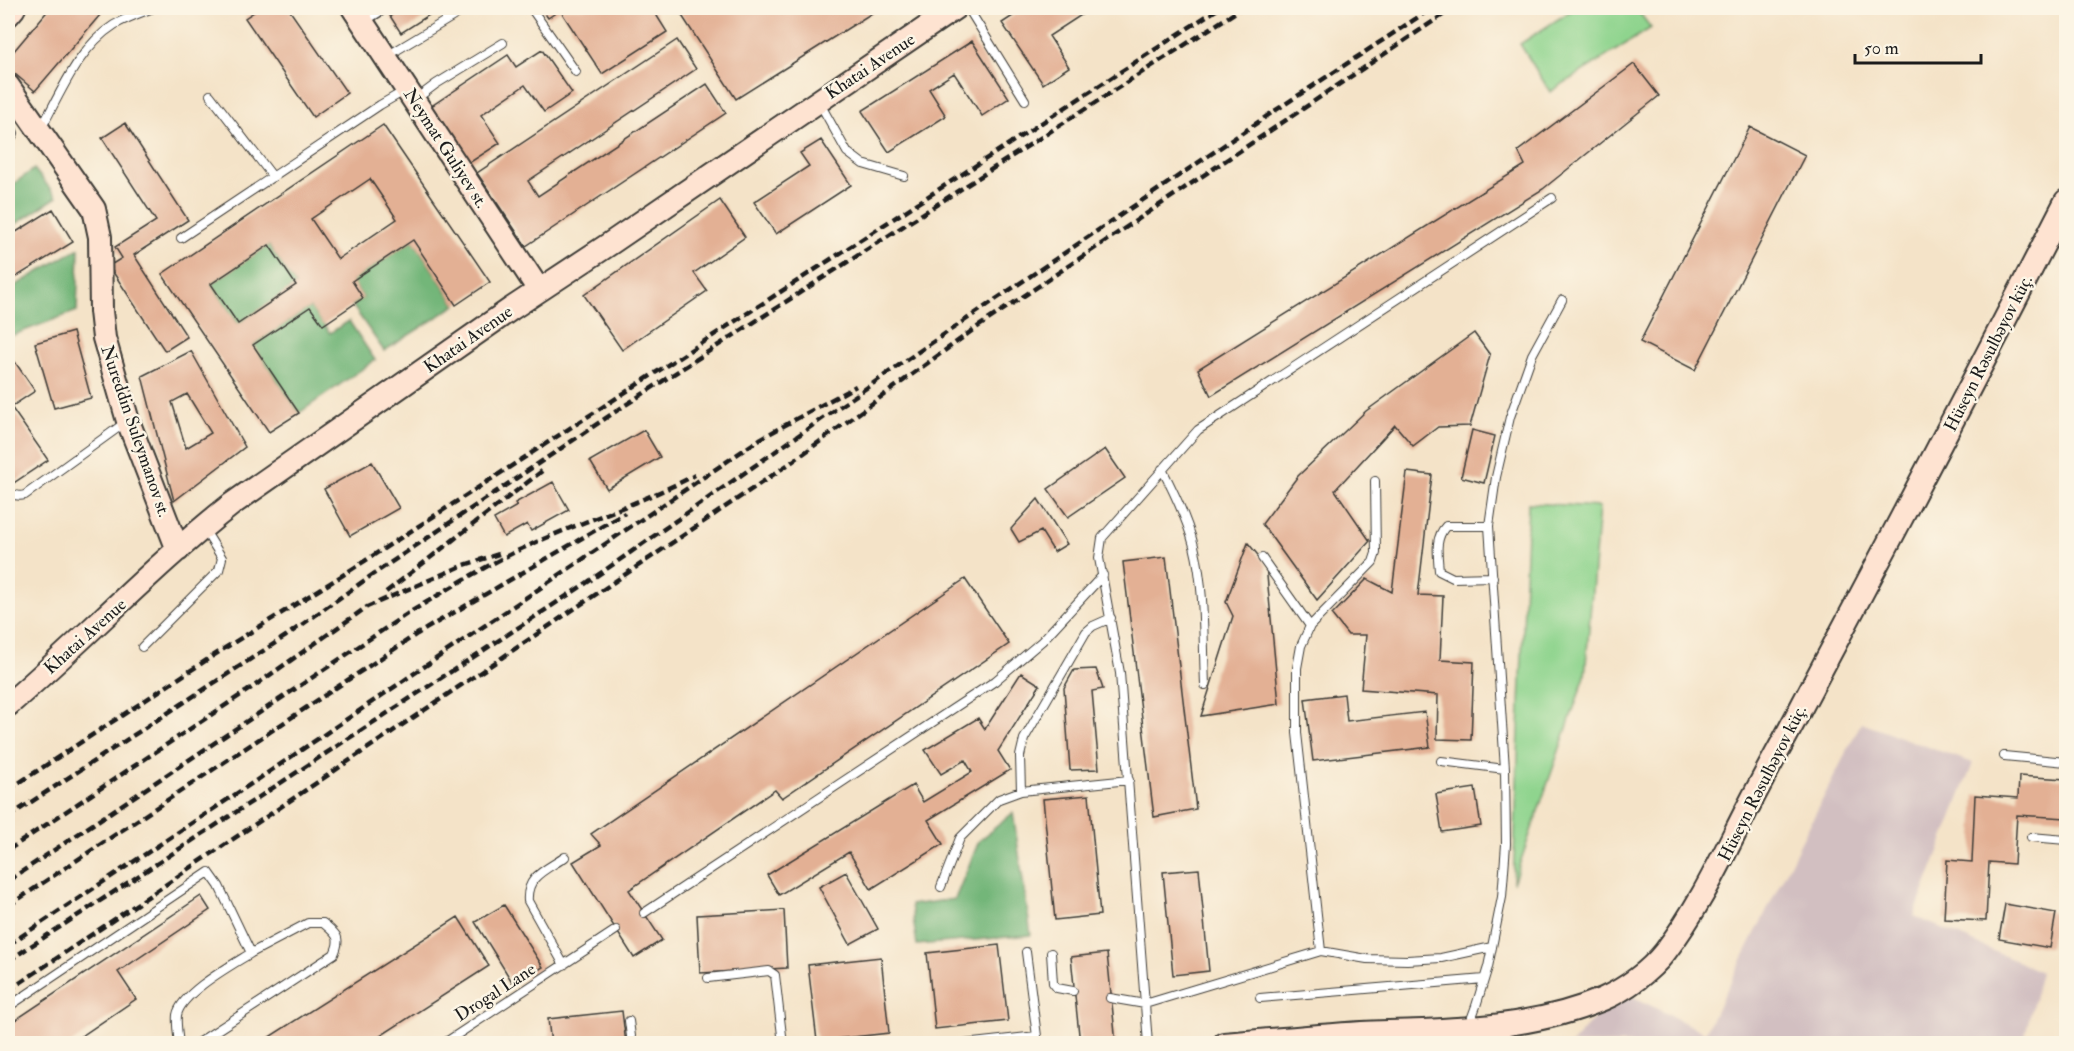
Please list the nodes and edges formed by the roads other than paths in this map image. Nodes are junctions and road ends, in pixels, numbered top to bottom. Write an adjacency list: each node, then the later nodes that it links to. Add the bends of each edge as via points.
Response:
1 (14, 8): 8 (street)
2 (153, 8): 18 (lane, via 115,24 87,51)
3 (467, 8): 10 (lane)
4 (531, 8): 11 (lane)
5 (955, 8): 16 (street, Khatai Avenue)
6 (968, 8): 15 (lane)
7 (364, 11): 10 (street, Neymat Guliyev st.)
8 (8, 15)
9 (503, 44): 14 (lane)
10 (385, 56): 14 (street, Neymat Guliyev st.)
11 (576, 72)
12 (8, 86): 18 (street, Nureddin Suleymanov st.)
13 (210, 95): 21 (lane)
14 (411, 95): 21 (lane, via 380,105); 25 (street, Neymat Guliyev st.)
15 (1025, 100)
16 (818, 101): 20 (lane, via 847,152 863,164); 25 (street, Khatai Avenue)
17 (8, 120): 19 (lane, via 14,133)
18 (40, 131): 27 (street, Nureddin Suleymanov st., via 83,192 99,225 104,338)
19 (8, 144)
20 (904, 176)
21 (273, 177): 24 (lane)
22 (1552, 198): 28 (lane, via 1198,430)
23 (2067, 201): 68 (street, Hüseyn Rəsulbəyov küç., via 1688,921 1663,955 1633,981 1604,998 1576,1009)
24 (181, 238)
25 (539, 290): 32 (street, Khatai Avenue)
26 (1562, 300): 31 (lane, via 1532,355 1510,417)
27 (128, 421): 30 (lane, via 25,495); 33 (street, Nureddin Suleymanov st.)
28 (1162, 469): 35 (lane, via 1102,538); 40 (lane, via 1183,511 1194,548 1202,603)
29 (1375, 481): 38 (lane, via 1373,562)
30 (8, 489)
31 (1489, 526): 36 (lane); 36 (lane, via 1446,526 1437,541 1439,571 1454,578)
32 (203, 527): 33 (street, Khatai Avenue); 39 (lane, via 222,558 219,570)
33 (178, 550): 41 (street, Khatai Avenue)
34 (1262, 558): 38 (lane)
35 (1103, 575): 37 (lane); 52 (lane, via 1042,642 995,681)
36 (1493, 577): 45 (lane)
37 (1111, 618): 46 (lane); 47 (lane, via 1086,632 1024,739 1020,756)
38 (1310, 626): 55 (lane, via 1297,668 1297,733)
39 (142, 647)
40 (1205, 685)
41 (8, 705)
42 (2004, 756): 44 (lane)
43 (1441, 761): 45 (lane)
44 (2067, 762)
45 (1506, 769): 54 (lane, via 1502,897)
46 (1129, 780): 47 (lane); 65 (lane)
47 (1021, 791): 51 (lane, via 999,799 960,838)
48 (2031, 837): 49 (lane)
49 (2067, 840)
50 (565, 857): 59 (lane, via 532,880 527,891 528,902)
51 (941, 887)
52 (644, 913)
53 (616, 930): 59 (lane, Drogal Lane)
54 (1492, 947): 55 (lane, via 1441,958 1407,960 1367,959); 61 (lane)
55 (1321, 951): 65 (lane)
56 (1026, 952): 69 (lane)
57 (251, 953): 66 (lane, via 209,872); 70 (lane, via 183,1001 177,1015); 71 (lane, via 308,922 323,923 336,935 338,945 334,954)
58 (1051, 953): 62 (lane, via 1053,983)
59 (564, 965): 72 (lane, Drogal Lane)
60 (708, 978): 74 (lane, via 768,971 775,975)
61 (1484, 979): 64 (lane); 68 (lane)
62 (1073, 991)
63 (1110, 998): 65 (lane)
64 (1260, 998)
65 (1145, 1004): 76 (lane)
66 (8, 1007)
67 (629, 1021): 73 (lane)
68 (1464, 1036): 77 (street, Hüseyn Rəsulbəyov küç., via 1353,1034)
69 (1038, 1040): 75 (lane)
70 (179, 1044)
71 (196, 1044)
72 (443, 1044)
73 (632, 1044)
74 (783, 1044)
75 (964, 1044)
76 (1148, 1044)
77 (1224, 1044)

